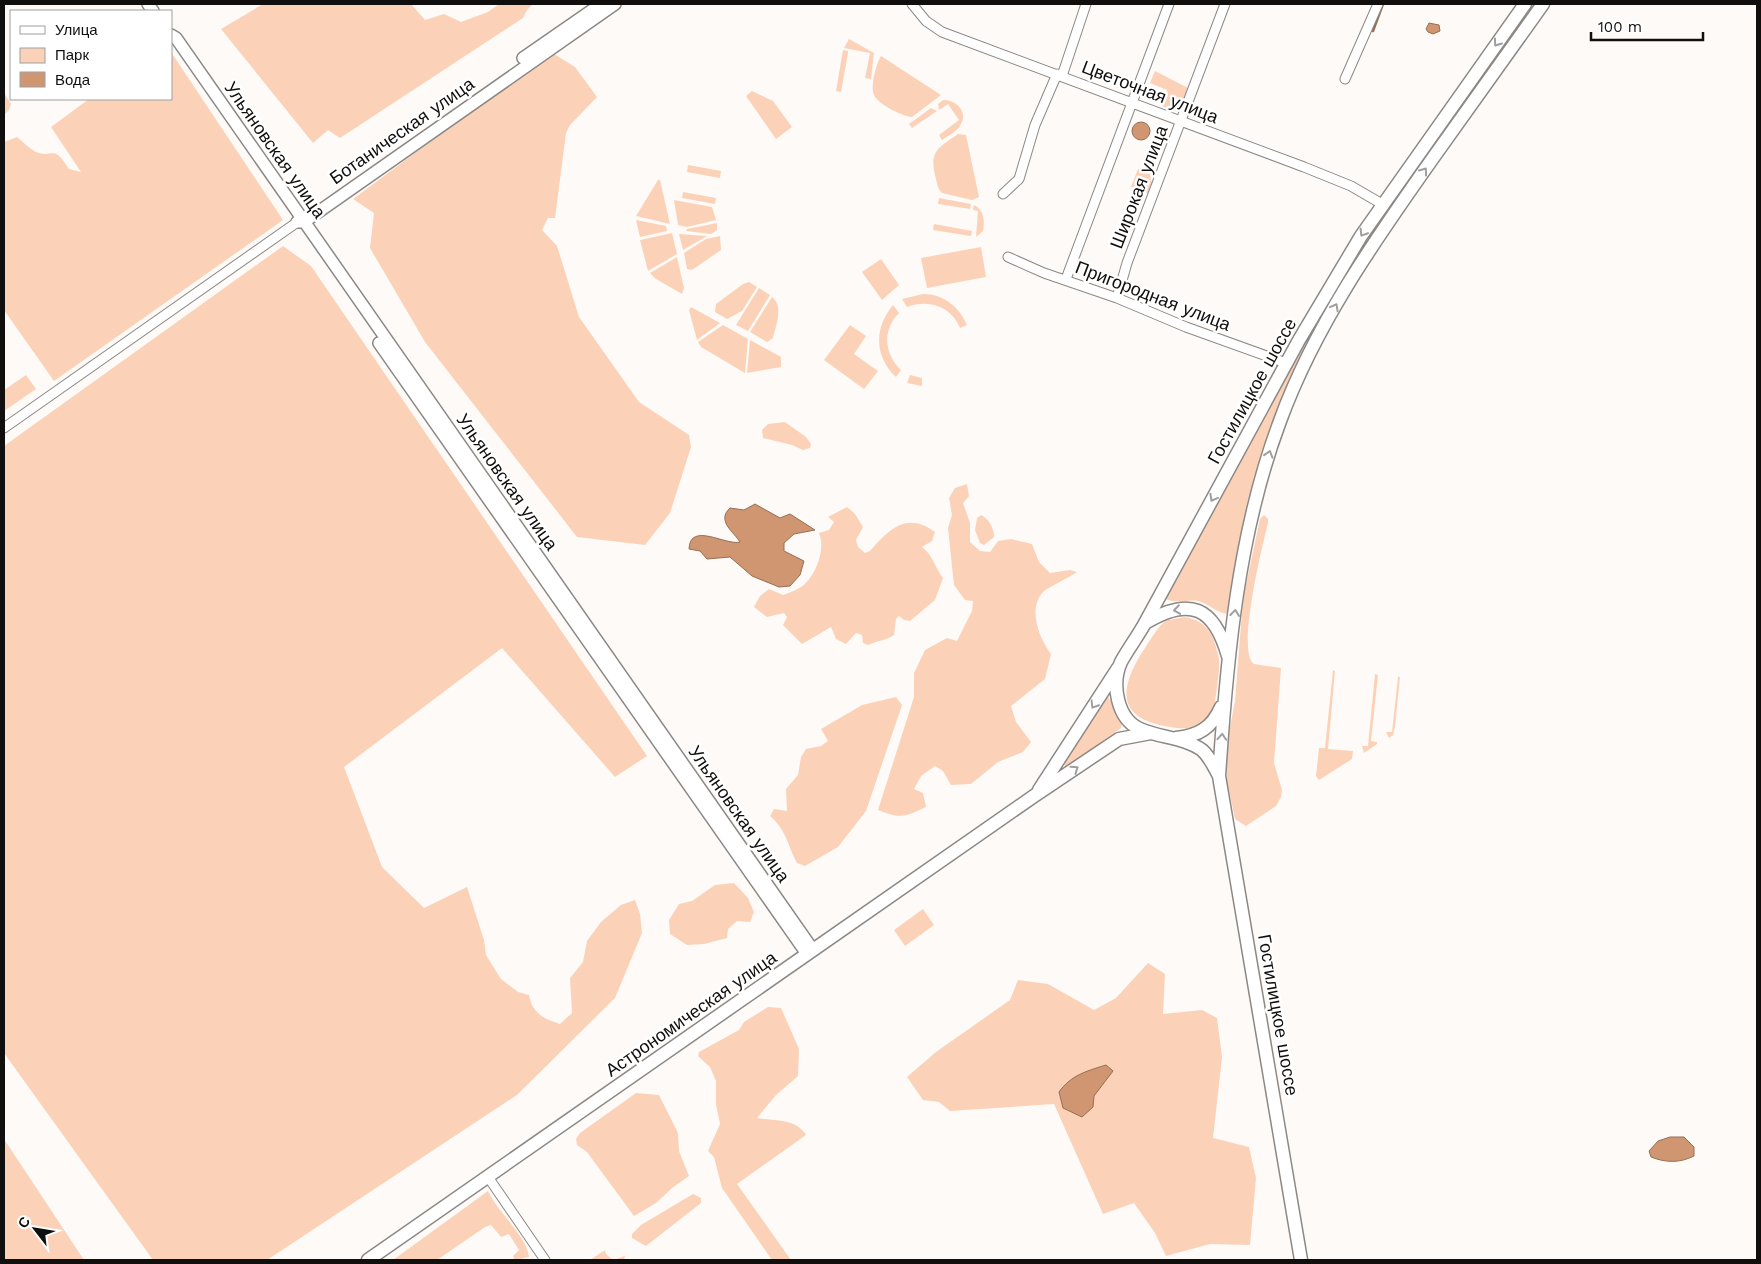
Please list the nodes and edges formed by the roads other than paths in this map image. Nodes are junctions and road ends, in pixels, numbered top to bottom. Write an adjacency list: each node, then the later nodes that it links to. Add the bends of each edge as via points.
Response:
1 (601, 4): 19 (street, Ботаническая улица)
2 (615, 4): 19 (street, Ботаническая улица)
3 (912, 4): 12 (street, Цветочная улица, via 936,29)
4 (1086, 4): 12 (street)
5 (1169, 4): 14 (street, Широкая улица)
6 (1225, 4): 15 (street, Широкая улица)
7 (1378, 4): 13 (street)
8 (1525, 4): 17 (main road, Гостилицкое шоссе, one-way to 17)
9 (1543, 4): 18 (main road, Гостилицкое шоссе, one-way to 9)
10 (172, 36): 19 (street, Ульяновская улица)
11 (172, 46): 19 (street, Ульяновская улица)
12 (1060, 75): 14 (street, Цветочная улица); 16 (street, via 1035,125 1019,179)
13 (1345, 79)
14 (1132, 103): 15 (street, Цветочная улица); 21 (street, Широкая улица)
15 (1180, 122): 17 (street, Цветочная улица, via 1351,186); 22 (street, Широкая улица)
16 (1003, 194)
17 (1382, 204): 18 (main road); 23 (main road, Гостилицкое шоссе, one-way to 23)
18 (1394, 213): 26 (main road, Гостилицкое шоссе, one-way to 18, via 1254,502 1280,421 1302,369 1345,289)
19 (300, 220): 24 (street); 33 (street, Ульяновская улица)
20 (1008, 257): 21 (street, Пригородная улица)
21 (1066, 279): 22 (street, Пригородная улица)
22 (1117, 298): 23 (street, Пригородная улица)
23 (1286, 363): 25 (main road, Гостилицкое шоссе, one-way to 25)
24 (4, 428)
25 (1146, 623): 26 (main road, one-way to 25, via 1220,633 1210,618 1202,613 1174,609); 27 (main road, Гостилицкое шоссе)
26 (1229, 661): 28 (main road, Гостилицкое шоссе)
27 (1120, 664): 29 (main road, Гостилицкое шоссе, via 1119,704 1130,723); 32 (main road, Астрономическая улица, one-way to 32)
28 (1225, 698): 30 (main road, via 1214,722 1206,729 1189,737); 31 (main road, Гостилицкое шоссе, one-way to 28)
29 (1151, 733): 30 (main road, Гостилицкое шоссе); 32 (main road, Астрономическая улица, one-way to 29, via 1120,739)
30 (1176, 738): 31 (main road, Гостилицкое шоссе, via 1208,756)
31 (1219, 776): 37 (main road, Гостилицкое шоссе)
32 (1034, 796): 33 (main road, Астрономическая улица)
33 (810, 952): 34 (main road, Астрономическая улица)
34 (488, 1177): 35 (main road, Астрономическая улица); 36 (street)
35 (368, 1260)
36 (545, 1260)
37 (1301, 1260)

